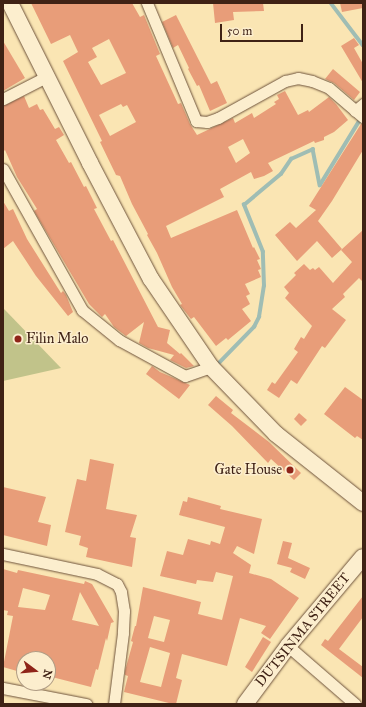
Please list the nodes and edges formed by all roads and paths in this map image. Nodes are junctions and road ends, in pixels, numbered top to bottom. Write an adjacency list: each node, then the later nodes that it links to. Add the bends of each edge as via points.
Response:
1 (10, 3): 3 (street)
2 (147, 3): 5 (street, via 196,120 207,122 218,118 285,81 298,78 329,88)
3 (48, 76): 4 (street); 7 (street, via 90,163 152,279)
4 (3, 99)
5 (360, 111)
6 (3, 169): 7 (street, via 82,310 119,340 185,376)
7 (211, 367): 8 (street, via 276,434)
8 (363, 502)
9 (3, 554): 14 (street, via 97,574 117,584 124,611 124,632)
10 (363, 557): 11 (street, DUTSINMA STREET)
11 (288, 646): 15 (street, DUTSINMA STREET); 16 (street)
12 (3, 688): 13 (street)
13 (86, 704)
14 (114, 704)
15 (245, 704)
16 (355, 704)

